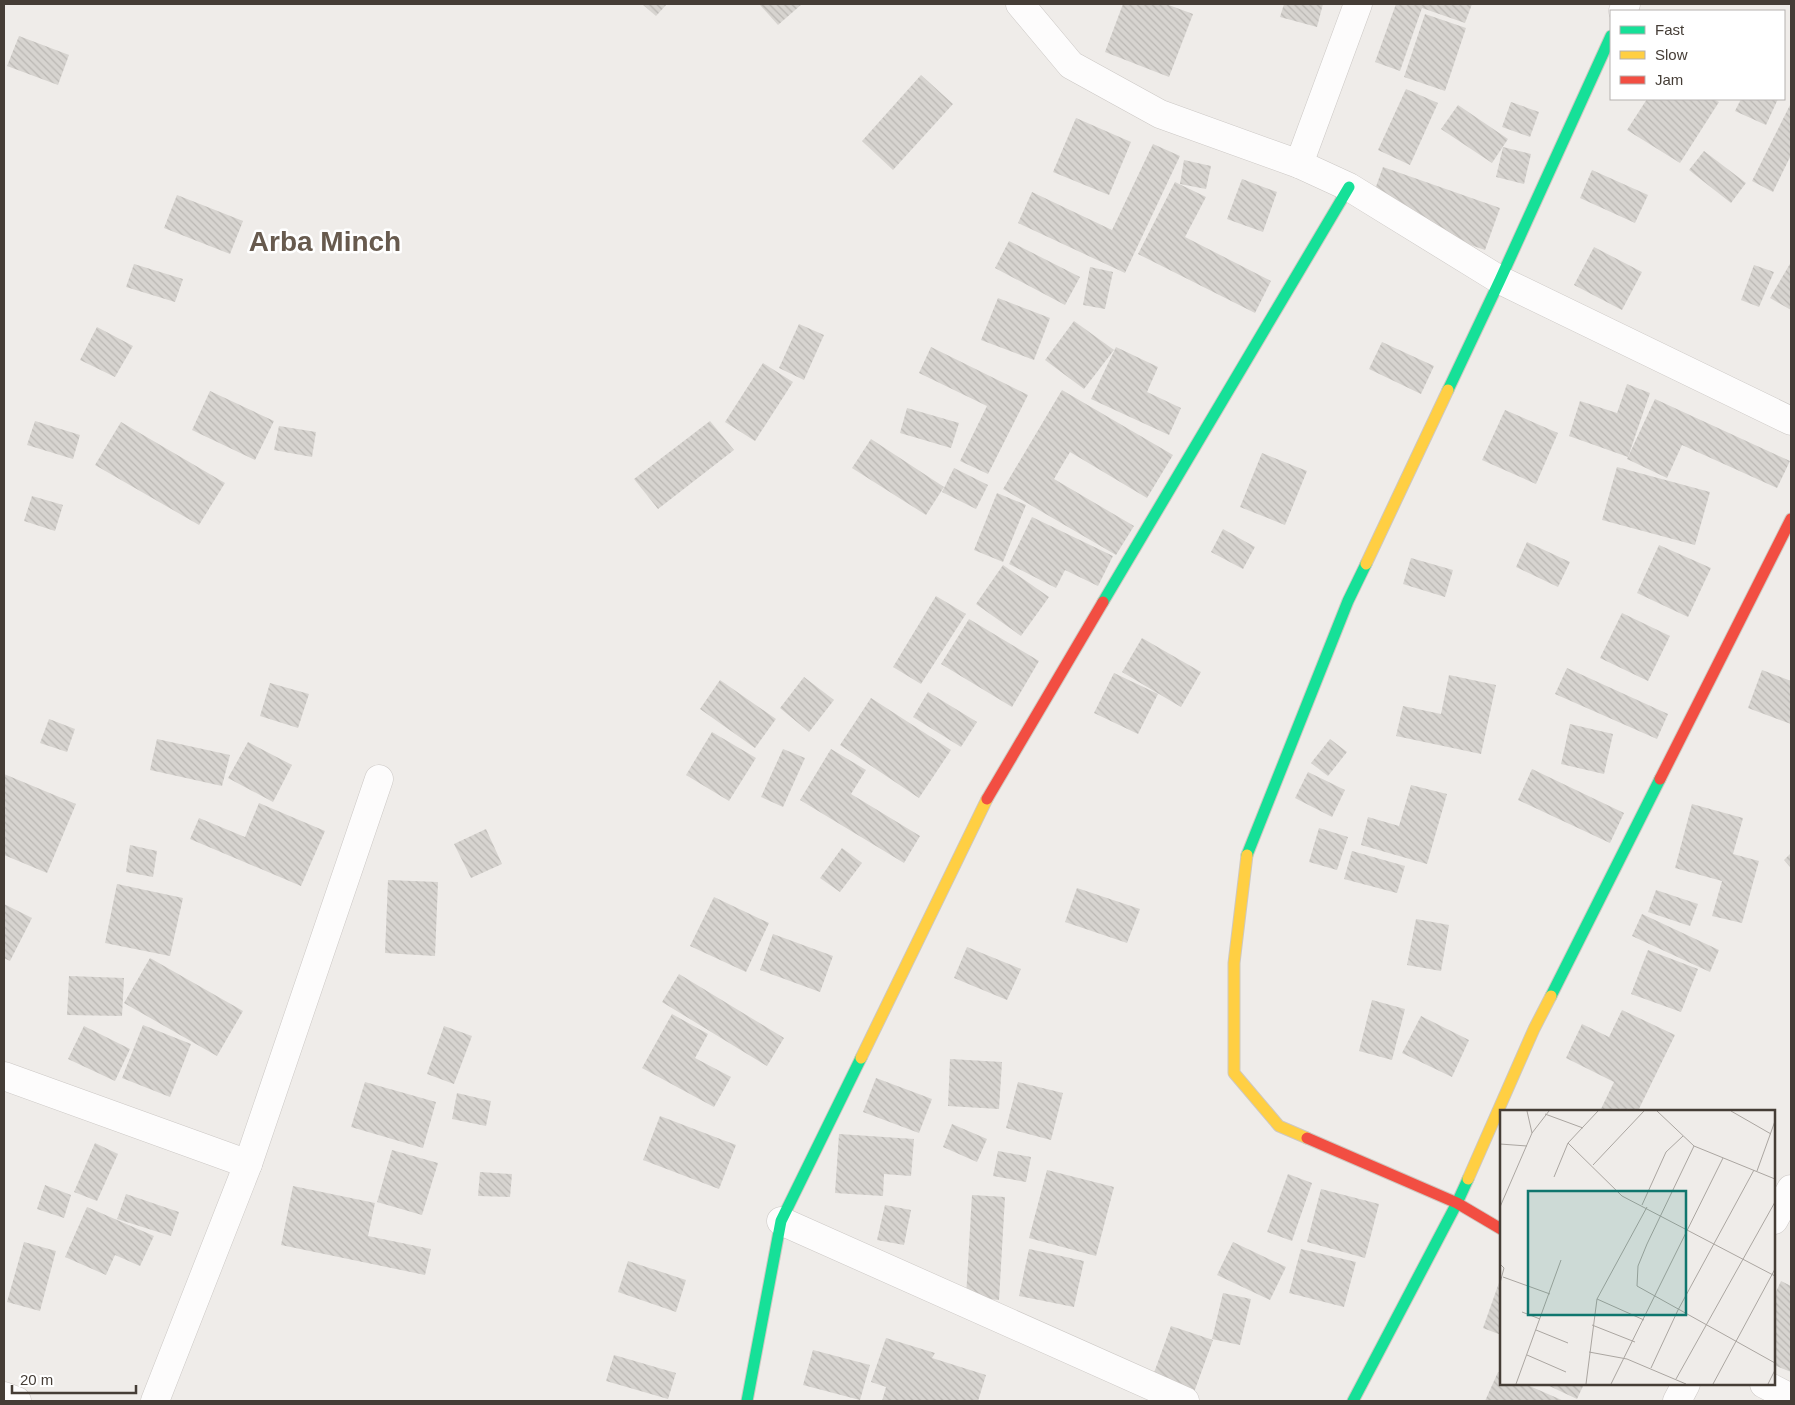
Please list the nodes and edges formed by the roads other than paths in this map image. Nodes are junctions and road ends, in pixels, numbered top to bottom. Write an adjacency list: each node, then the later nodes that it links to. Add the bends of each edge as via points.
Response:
1 (1020, 4): 4 (street, via 1071,65 1160,114)
2 (1358, 4): 4 (street)
3 (1610, 38): 6 (street)
4 (1299, 164): 5 (street)
5 (1349, 187): 6 (street); 15 (street, via 994,785)
6 (1500, 280): 7 (street); 13 (street, via 1348,601 1248,850 1234,963 1234,1073 1280,1126)
7 (1791, 421)
8 (1791, 519): 13 (street, via 1534,1029)
9 (379, 779): 11 (street)
10 (4, 1076): 11 (street)
11 (248, 1164): 22 (street)
12 (1791, 1189): 14 (street)
13 (1457, 1203): 16 (street); 25 (street)
14 (1775, 1218)
15 (781, 1221): 23 (street); 24 (street)
16 (1500, 1228)
17 (1685, 1385): 26 (street)
18 (1766, 1385): 20 (street)
19 (4, 1396): 21 (street)
20 (1791, 1398)
21 (18, 1401)
22 (155, 1401)
23 (747, 1401)
24 (1185, 1401)
25 (1353, 1401)
26 (1677, 1401)

